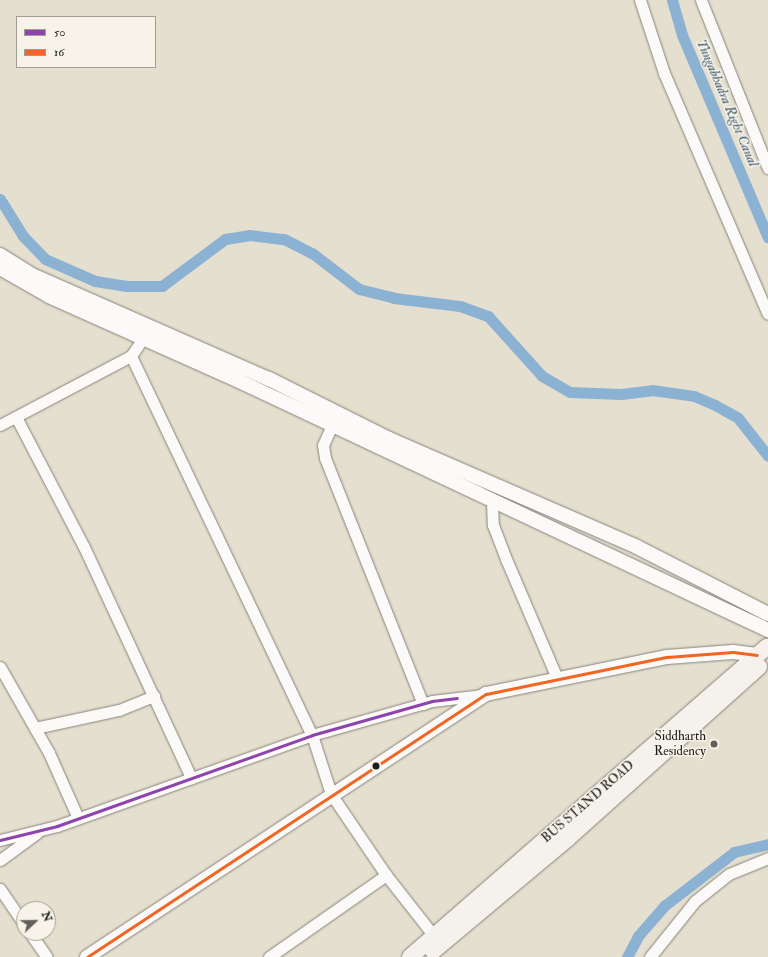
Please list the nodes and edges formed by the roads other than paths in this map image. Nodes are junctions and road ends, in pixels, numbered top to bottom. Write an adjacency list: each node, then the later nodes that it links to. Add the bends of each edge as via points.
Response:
1 (640, 0): 6 (street, via 664,73)
2 (701, 0): 3 (street)
3 (768, 168)
4 (0, 255): 13 (street, via 34,276 269,379 389,438 637,547)
5 (0, 268): 7 (street, via 49,296)
6 (768, 314)
7 (143, 338): 8 (street); 11 (street)
8 (131, 356): 9 (street); 22 (street)
9 (16, 417): 10 (street); 19 (street, via 84,547)
10 (0, 425)
11 (332, 425): 12 (street); 20 (street, via 323,445 325,458)
12 (492, 501): 14 (street); 17 (street, via 493,525)
13 (768, 614)
14 (768, 630)
15 (766, 649): 17 (street, via 667,657); 33 (main road, BUS STAND ROAD, via 566,839)
16 (0, 666): 21 (street)
17 (557, 678): 18 (street)
18 (486, 694): 20 (street); 24 (street)
19 (154, 696): 21 (street, via 119,710); 23 (street)
20 (423, 704): 22 (street)
21 (34, 728): 25 (street)
22 (312, 736): 23 (street); 24 (street)
23 (191, 778): 25 (street)
24 (331, 794): 30 (street); 36 (street)
25 (78, 818): 26 (street)
26 (42, 830): 27 (street); 29 (street)
27 (0, 840)
28 (768, 858): 40 (street, via 729,874 695,901)
29 (0, 860)
30 (386, 874): 33 (street); 37 (street)
31 (0, 889): 32 (street)
32 (16, 912)
33 (437, 940): 38 (main road, BUS STAND ROAD); 39 (main road, BUS STAND ROAD)
34 (36, 941): 35 (street)
35 (47, 957)
36 (87, 957)
37 (269, 957)
38 (410, 957)
39 (426, 957)
40 (650, 957)

